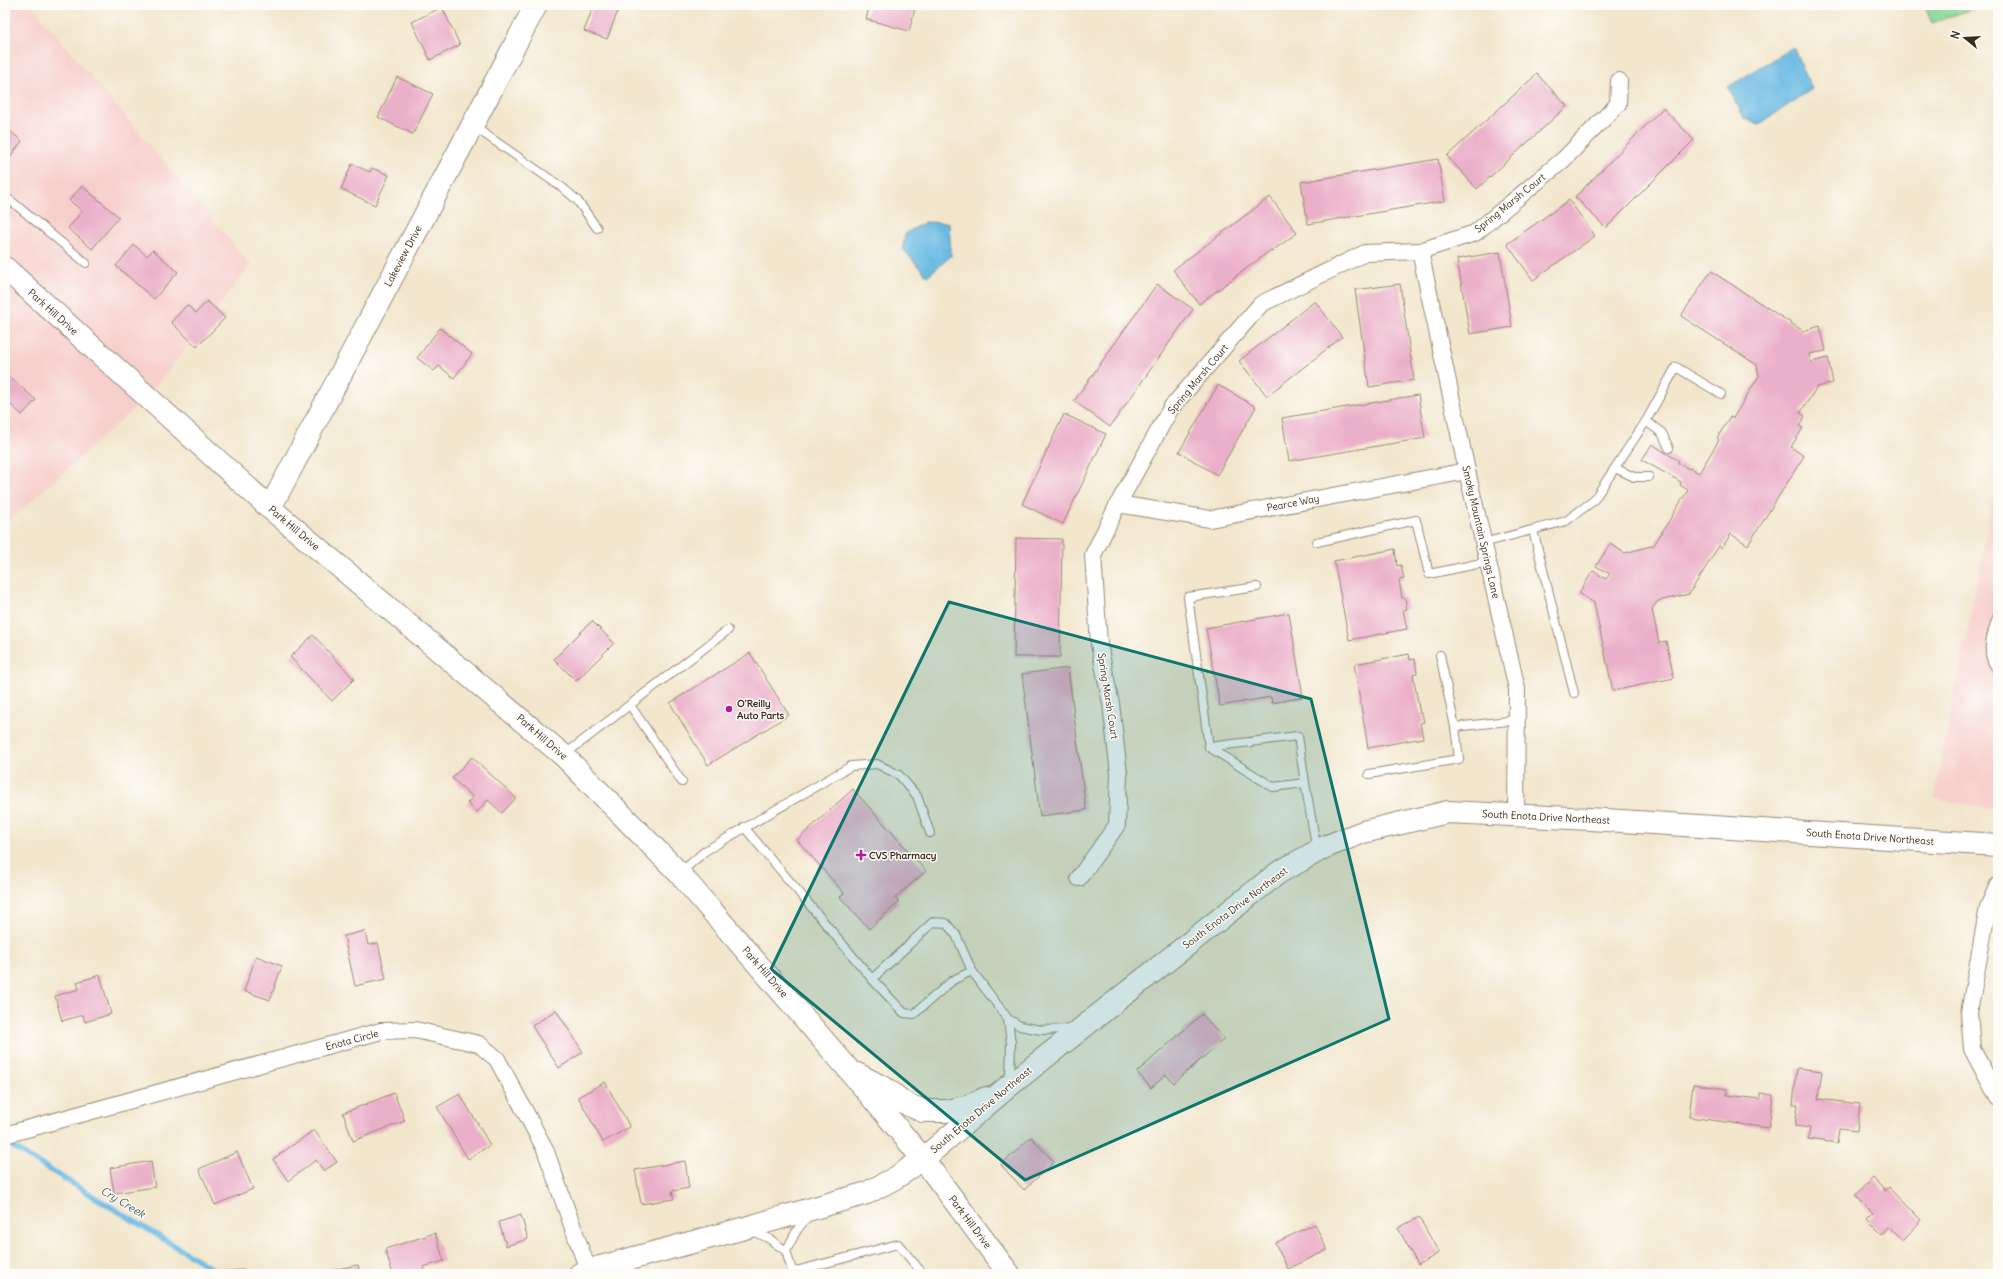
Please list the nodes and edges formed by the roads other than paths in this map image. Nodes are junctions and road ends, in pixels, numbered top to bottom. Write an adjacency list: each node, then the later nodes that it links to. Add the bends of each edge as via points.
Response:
1 (536, 5): 3 (main road, Lakeview Drive)
2 (1619, 80): 6 (street, Spring Marsh Court, via 1618,104 1563,160 1475,233)
3 (472, 125): 5 (lane, via 563,188 577,200); 16 (main road, Lakeview Drive)
4 (5, 200): 7 (lane, via 10,200)
5 (598, 228)
6 (1420, 251): 13 (street, Smoky Mountain Springs Lane); 15 (street, Spring Marsh Court, via 1365,253 1261,304 1171,408)
7 (86, 262)
8 (5, 268): 16 (main road, Park Hill Drive)
9 (1721, 394): 10 (lane, via 1676,367)
10 (1646, 421): 11 (lane, via 1662,433); 12 (lane)
11 (1669, 448)
12 (1614, 468): 14 (lane, via 1634,477); 17 (lane, via 1593,501 1566,521)
13 (1466, 470): 15 (street, Pearce Way, via 1210,518); 19 (street, Smoky Mountain Springs Lane)
14 (1649, 476)
15 (1118, 504): 41 (street, Spring Marsh Court, via 1093,555 1099,644 1111,704 1119,774 1117,826)
16 (270, 508): 31 (main road, Park Hill Drive)
17 (1533, 530): 19 (lane); 26 (lane)
18 (1317, 542): 20 (lane, via 1416,520 1429,574)
19 (1483, 543): 20 (street, Smoky Mountain Springs Lane)
20 (1488, 562): 28 (street, Smoky Mountain Springs Lane, via 1517,689)
21 (1256, 587): 30 (lane, via 1188,597)
22 (1998, 615): 25 (lane, via 1989,642 1994,666)
23 (728, 630): 27 (lane)
24 (1440, 655): 29 (lane)
25 (1998, 670)
26 (1574, 693)
27 (630, 705): 31 (lane); 33 (lane)
28 (1517, 720): 29 (lane); 35 (street, Smoky Mountain Springs Lane)
29 (1455, 727): 32 (lane, via 1459,759)
30 (1209, 747): 34 (lane, via 1273,787); 34 (lane, via 1298,736)
31 (564, 756): 40 (main road, Park Hill Drive)
32 (1369, 774)
33 (682, 782)
34 (1305, 783): 39 (lane)
35 (1516, 815): 38 (main road, South Enota Drive Northeast); 39 (main road, South Enota Drive Northeast, via 1448,812 1363,832)
36 (744, 827): 37 (lane, via 851,766 877,764 899,775 917,796); 40 (lane, via 705,851); 44 (lane)
37 (930, 833)
38 (1998, 845)
39 (1317, 851): 46 (main road, South Enota Drive Northeast, via 1278,874)
40 (679, 873): 47 (main road, Park Hill Drive)
41 (1079, 878)
42 (1998, 885): 49 (street, via 1988,907 1969,1013 1972,1049)
43 (972, 971): 44 (lane, via 953,980 914,1014 904,1012); 44 (lane, via 956,935 946,923 933,922); 45 (lane)
44 (872, 979)
45 (1008, 1019): 46 (lane, via 1020,1026 1041,1030); 48 (lane, via 1011,1043)
46 (1080, 1029): 48 (main road, South Enota Drive Northeast)
47 (850, 1071): 48 (main road, via 888,1090 904,1103 923,1111 966,1108); 51 (main road, Park Hill Drive)
48 (1010, 1085): 51 (main road, South Enota Drive Northeast)
49 (1998, 1098)
50 (5, 1135): 56 (street, Enota Circle, via 381,1031 415,1030 479,1044 497,1059 545,1149)
51 (923, 1159): 52 (main road, South Enota Drive Northeast, via 867,1193); 55 (main road, Park Hill Drive)
52 (815, 1208): 53 (main road, South Enota Drive Northeast); 54 (lane, via 797,1230)
53 (745, 1228): 54 (lane, via 768,1238); 56 (main road, South Enota Drive Northeast)
54 (786, 1251): 57 (lane)
55 (1000, 1265)
56 (593, 1271)
57 (792, 1273): 58 (lane, via 898,1244)
58 (923, 1274)

